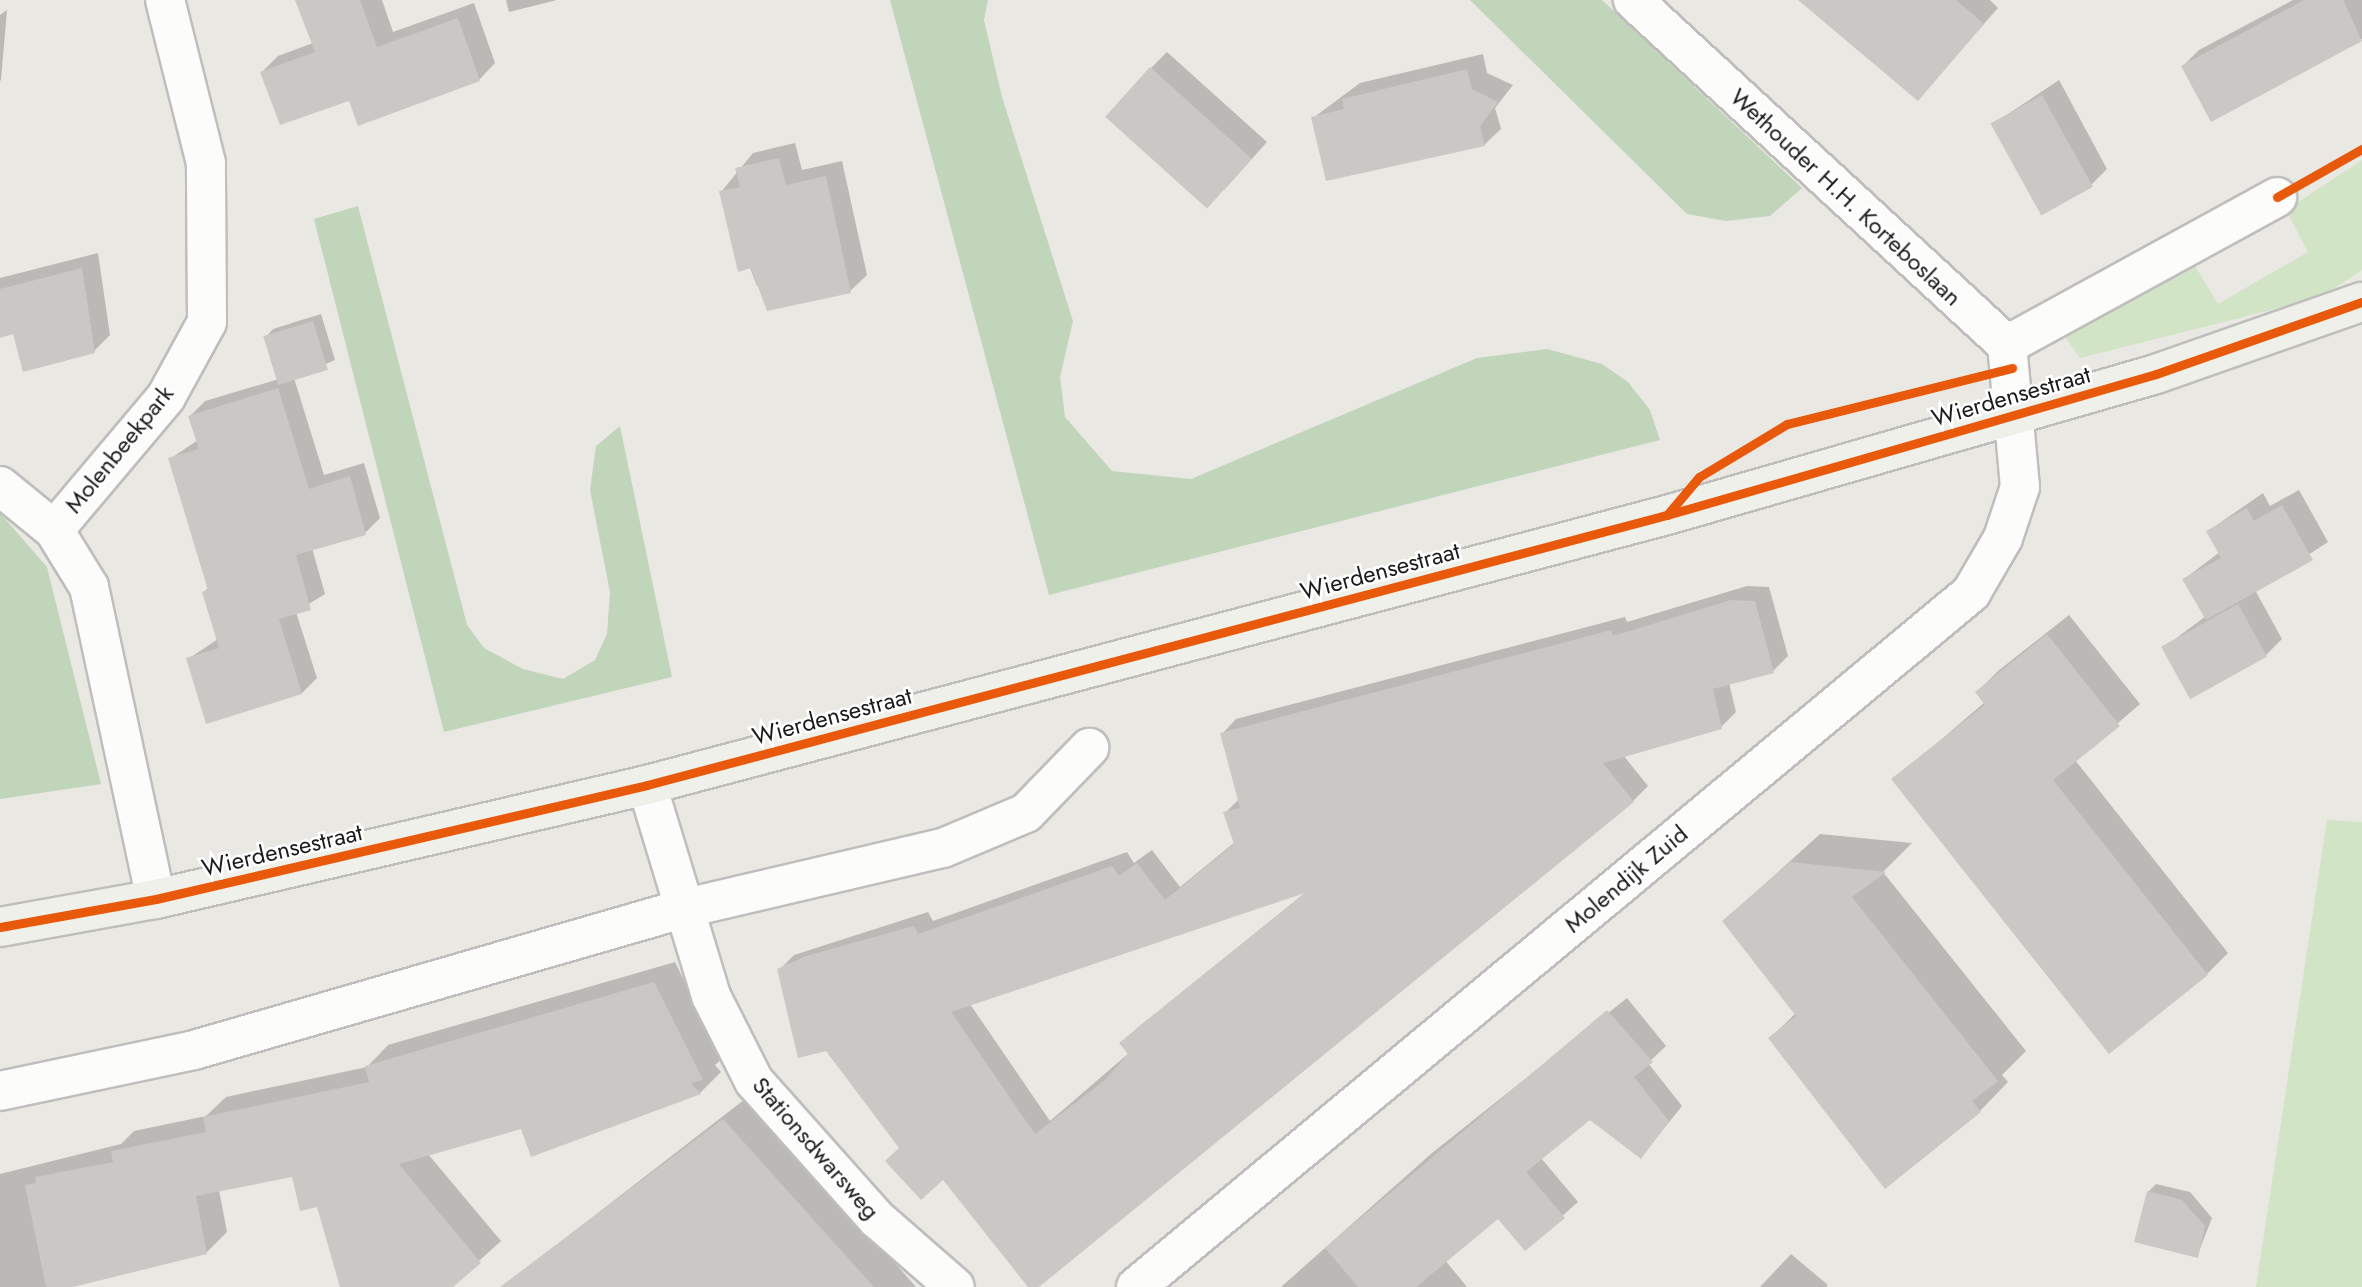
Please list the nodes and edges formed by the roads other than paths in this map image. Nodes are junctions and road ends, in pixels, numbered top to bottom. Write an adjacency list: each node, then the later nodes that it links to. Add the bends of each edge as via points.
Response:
1 (165, 0): 8 (street, Molenbeekpark, via 206,163 207,322 166,397)
2 (1633, 0): 5 (street, Wethouder H.H. Korteboslaan)
3 (2277, 197): 5 (street, Wierdensestraat)
4 (2362, 302): 6 (main road, Wierdensestraat)
5 (2007, 345): 6 (street)
6 (2016, 415): 10 (main road, Wierdensestraat); 16 (street, Molendijk Zuid, via 2020,487 2003,538 1971,593)
7 (0, 486): 8 (street, Molenbeekpark)
8 (54, 530): 11 (street, Molenbeekpark, via 89,587)
9 (1089, 748): 12 (street, via 1026,813 991,830 943,848)
10 (647, 785): 11 (main road, Wierdensestraat); 12 (street, Stationsdwarsweg)
11 (156, 898): 13 (main road, Wierdensestraat)
12 (682, 909): 14 (street, via 194,1050); 15 (street, Stationsdwarsweg, via 711,996 754,1081 877,1219)
13 (0, 928)
14 (0, 1091)
15 (955, 1287)
16 (1136, 1287)

